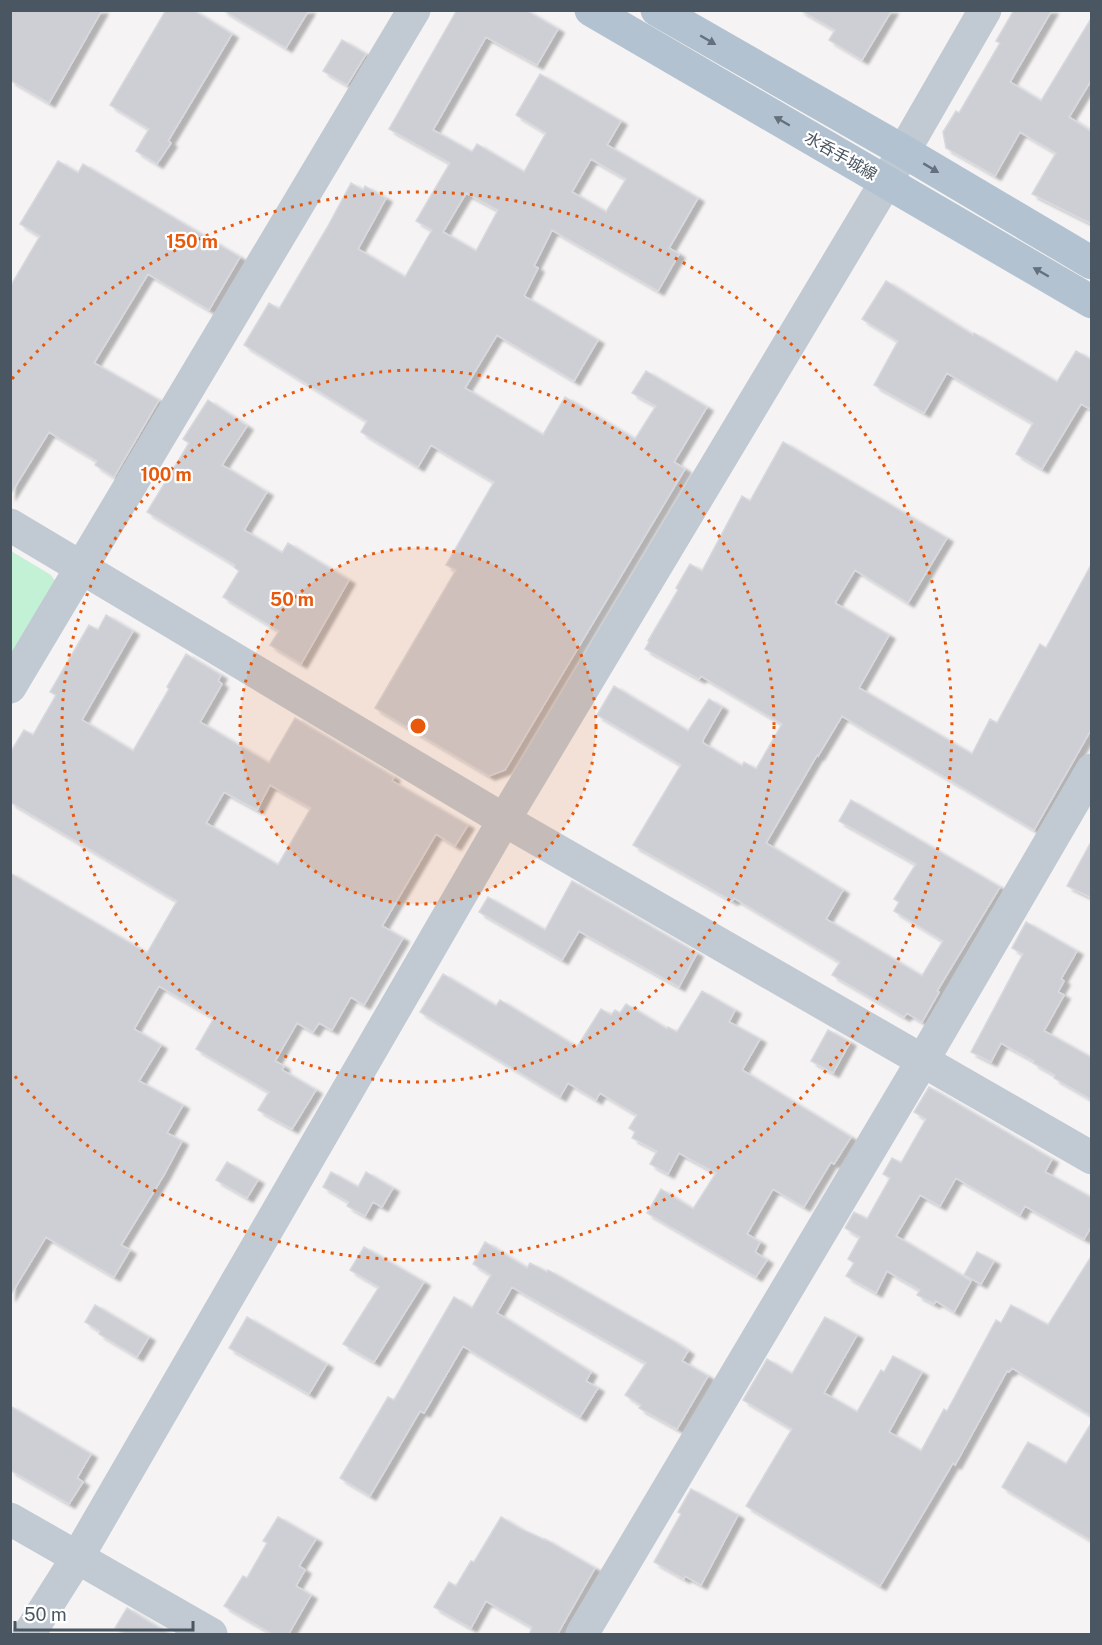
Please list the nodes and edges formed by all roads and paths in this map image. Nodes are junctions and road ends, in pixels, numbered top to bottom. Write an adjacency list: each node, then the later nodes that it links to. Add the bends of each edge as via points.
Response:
1 (414, 10): 10 (street)
2 (591, 10): 6 (main road, 水呑手城線, one-way to 2)
3 (657, 10): 5 (main road, one-way to 5)
4 (985, 10): 5 (street)
5 (903, 151): 6 (street); 7 (main road, one-way to 7)
6 (886, 182): 8 (main road, 水呑手城線, one-way to 6); 13 (street)
7 (1092, 263)
8 (1092, 302)
9 (10, 525): 10 (street)
10 (83, 567): 11 (street); 13 (street)
11 (10, 687)
12 (1092, 770): 14 (street)
13 (504, 820): 14 (street); 17 (street)
14 (923, 1060): 15 (street); 20 (street)
15 (1092, 1158)
16 (10, 1519): 17 (street)
17 (77, 1558): 18 (street); 19 (street)
18 (30, 1635)
19 (211, 1635)
20 (582, 1635)

